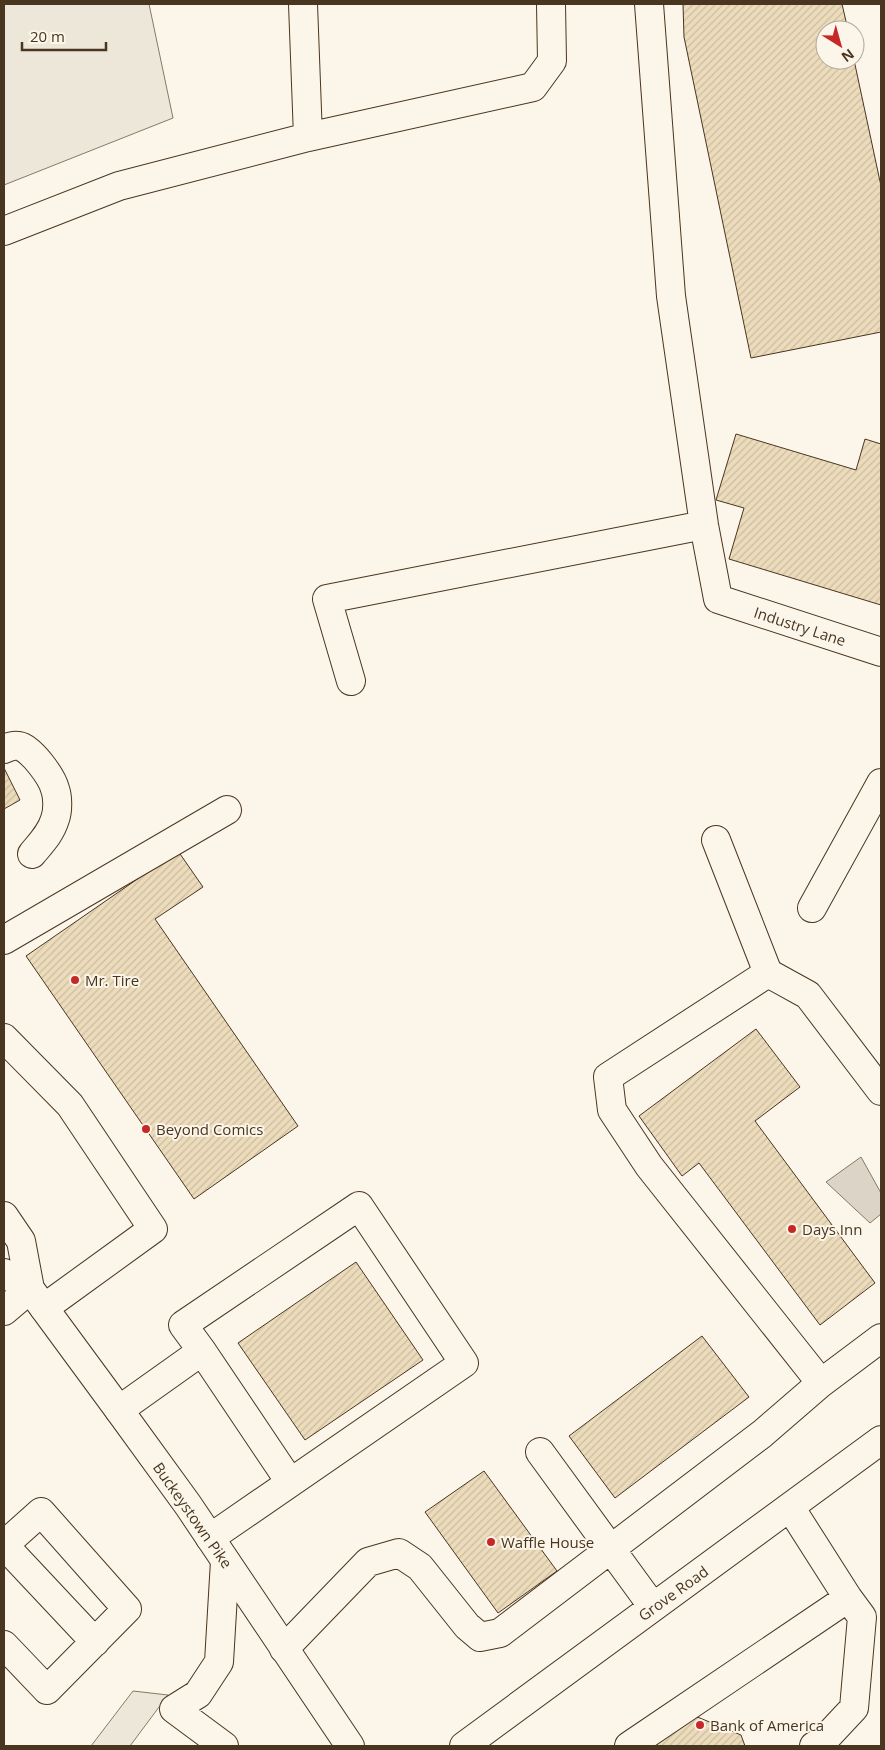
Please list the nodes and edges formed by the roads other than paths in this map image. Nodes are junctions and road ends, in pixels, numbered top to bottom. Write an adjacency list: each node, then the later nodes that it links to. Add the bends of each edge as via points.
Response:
1 (303, 4): 4 (street)
2 (551, 4): 4 (street, via 552,61 534,87)
3 (649, 4): 6 (street, via 671,296)
4 (308, 137): 5 (street, via 119,186)
5 (4, 231)
6 (704, 525): 7 (street, Industry Lane, via 718,599); 8 (street, via 327,599)
7 (881, 652)
8 (351, 682)
9 (4, 749): 13 (street, via 20,746 30,752 55,789 56,818 50,832)
10 (881, 783): 14 (street)
11 (227, 810): 15 (street)
12 (716, 840): 16 (street)
13 (32, 854)
14 (812, 908)
15 (4, 940)
16 (768, 973): 18 (street, via 808,995); 25 (street, via 608,1077 612,1110 649,1166)
17 (4, 1038): 21 (street, via 70,1105 153,1229)
18 (881, 1091)
19 (4, 1216): 21 (street, Buckeystown Pike, via 21,1241)
20 (4, 1273): 21 (street, Buckeystown Pike)
21 (37, 1299): 22 (street); 26 (street, Buckeystown Pike)
22 (4, 1311)
23 (881, 1338): 25 (street)
24 (202, 1351): 26 (street); 29 (street); 29 (street, via 183,1324 358,1206 464,1363)
25 (821, 1383): 33 (street, via 762,1434)
26 (119, 1410): 31 (street, Buckeystown Pike)
27 (881, 1440): 30 (street, Grove Road)
28 (540, 1452): 33 (street)
29 (290, 1482): 31 (street)
30 (790, 1507): 35 (street); 36 (street, Grove Road)
31 (210, 1538): 34 (street, Buckeystown Pike)
32 (4, 1545): 37 (street); 37 (street, via 41,1512 127,1609)
33 (611, 1550): 36 (street); 39 (street, via 500,1634 480,1637 467,1626 420,1567 399,1553 368,1562)
34 (225, 1561): 39 (street, Buckeystown Pike); 40 (street, via 219,1662 198,1694 174,1709)
35 (848, 1598): 43 (street); 44 (street, via 862,1617 854,1708 825,1739)
36 (653, 1607): 42 (street, Grove Road)
37 (95, 1642): 38 (street, via 47,1690)
38 (4, 1645)
39 (284, 1649): 41 (street, Buckeystown Pike)
40 (224, 1746)
41 (350, 1746)
42 (464, 1746)
43 (629, 1746)
44 (814, 1746)

